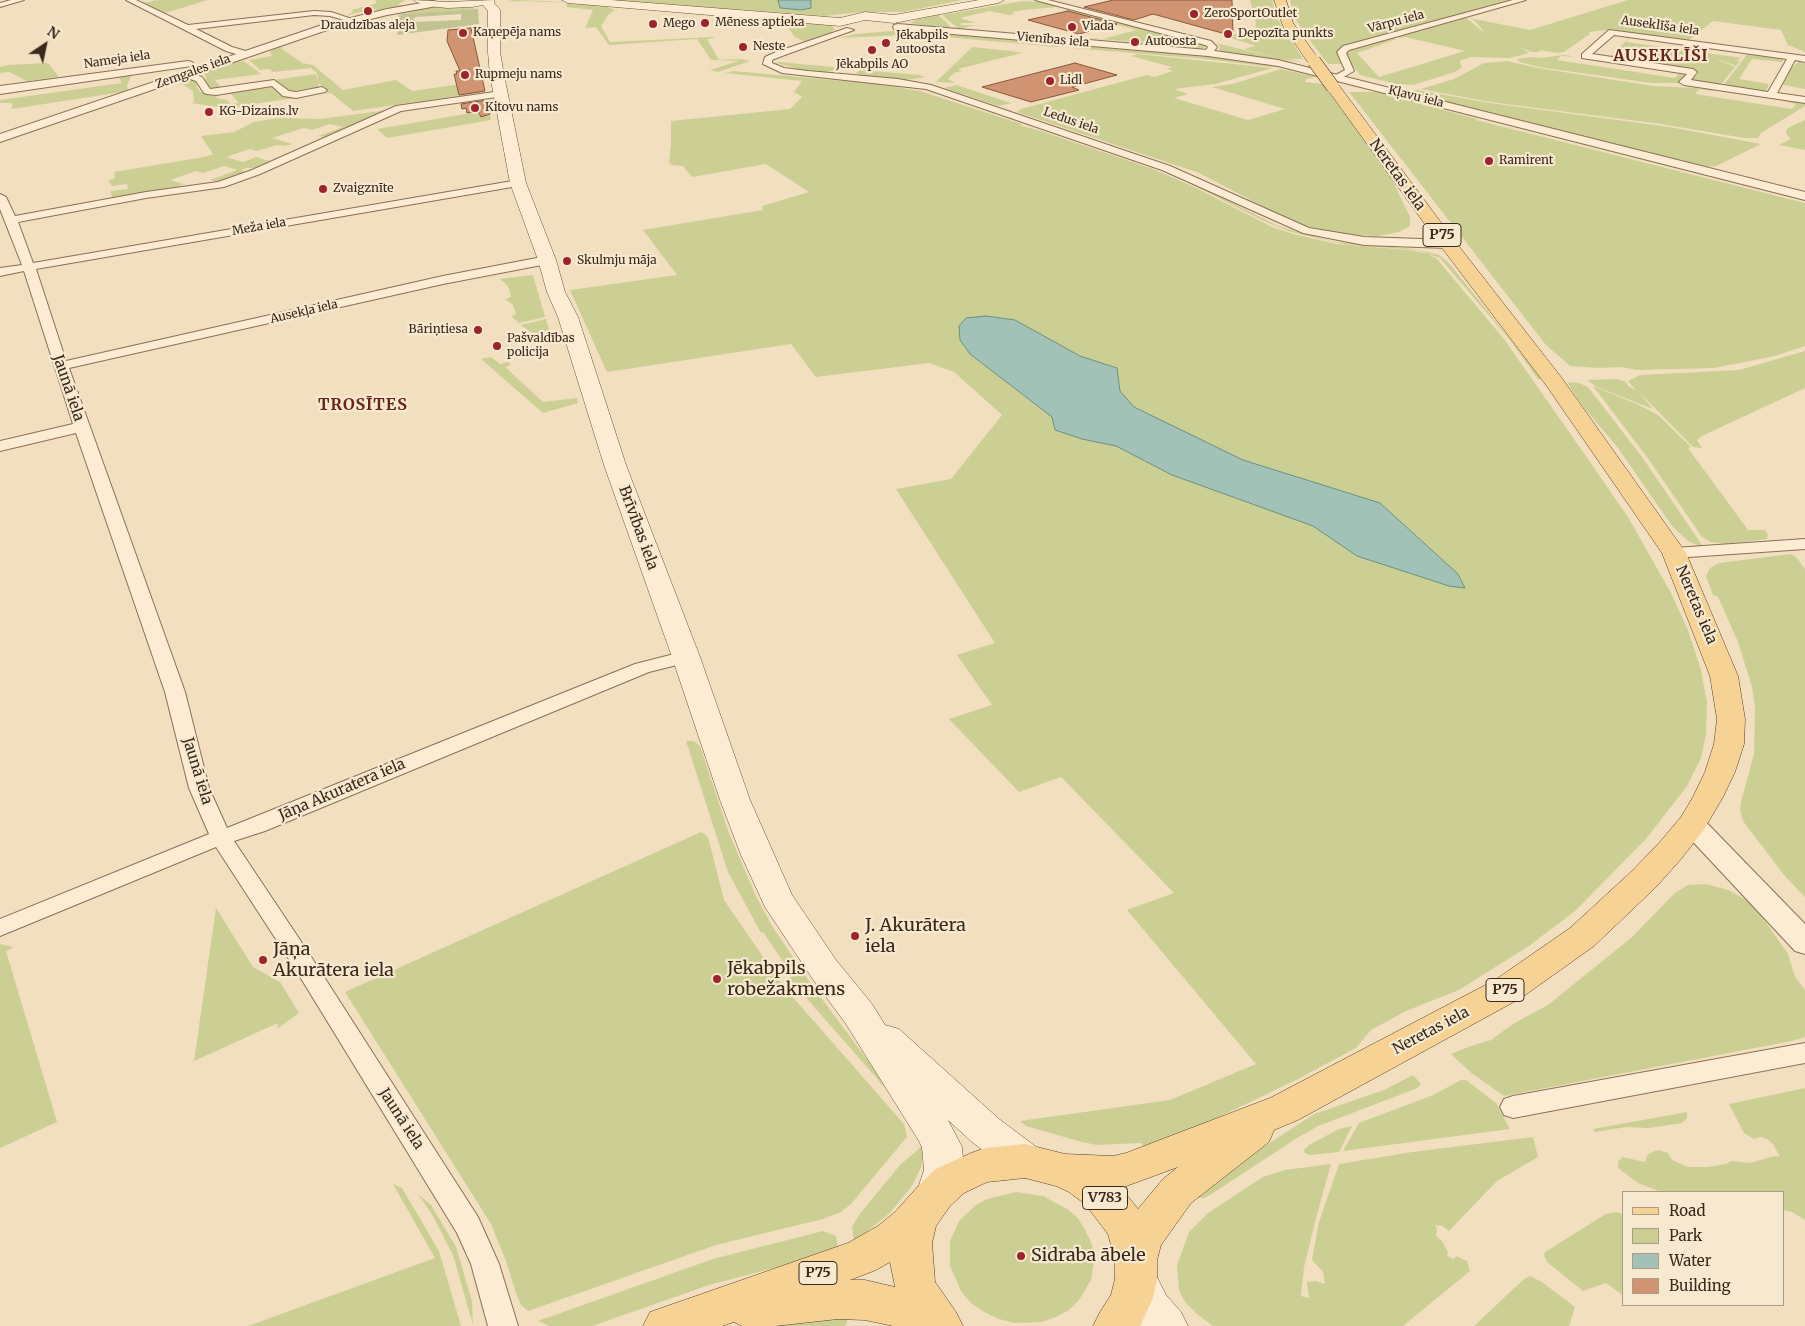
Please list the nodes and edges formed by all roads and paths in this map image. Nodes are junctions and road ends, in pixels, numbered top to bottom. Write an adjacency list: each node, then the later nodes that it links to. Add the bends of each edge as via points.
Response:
1 (20, 0): 11 (street)
2 (130, 0): 16 (street)
3 (420, 0): 9 (main road); 12 (street)
4 (568, 0): 14 (main road, Vienības iela)
5 (998, 0): 15 (main road, Vienības iela)
6 (1039, 0): 19 (street, via 1208,43 1213,47)
7 (1280, 0): 24 (main road, Neretas iela / P75, bridge, via 1287,23 1314,62)
8 (1522, 0): 24 (street, Vārpu iela, via 1346,48 1341,52 1350,71)
9 (433, 4): 10 (main road, V783, via 485,8); 12 (street)
10 (490, 4): 27 (main road, Brīvības iela / V783)
11 (0, 5)
12 (387, 12): 13 (street, Zemgales iela)
13 (351, 20): 16 (street, via 314,13); 20 (street, Zemgales iela)
14 (840, 22): 15 (main road, Vienības iela, via 864,16); 17 (main road, via 839,25)
15 (896, 23): 18 (main road, Vienības iela); 19 (street, Vienības iela)
16 (184, 27): 20 (street)
17 (855, 31): 35 (street, Ledus iela, via 779,54 768,59 767,64 808,74 928,87 1166,168 1307,231 1364,241)
18 (883, 31)
19 (1208, 54): 24 (street, Kļavu iela, via 1278,63)
20 (241, 55): 23 (street, Zemgales iela); 25 (street, Nameja iela)
21 (1792, 56): 22 (street, Auseklīša iela); 28 (street); 28 (street, Auseklīša iela, via 1612,32 1585,56 1694,72 1684,82)
22 (1805, 59)
23 (187, 75): 26 (street, via 199,79 207,91 274,83 286,94); 30 (street, Zemgales iela)
24 (1335, 82): 33 (street, Kļavu iela); 35 (main road, Neretas iela / P75)
25 (0, 90)
26 (322, 90)
27 (501, 94): 31 (main road, Brīvības iela / V783); 34 (street, via 402,107 220,185)
28 (1771, 95): 29 (street, Auseklīša iela)
29 (1805, 100)
30 (0, 138)
31 (518, 183): 36 (main road, Brīvības iela / V783); 37 (street, Meža iela)
32 (0, 196): 34 (street, Jaunā iela)
33 (1805, 196)
34 (11, 220): 37 (street, Jaunā iela)
35 (1448, 244): 43 (main road, Neretas iela / P75, via 1554,380)
36 (547, 260): 39 (street, Ausekļa iela); 44 (main road, Brīvības iela / V783, via 615,465)
37 (28, 267): 38 (street, Meža iela); 39 (street, Jaunā iela)
38 (0, 272)
39 (61, 366): 40 (street, Jaunā iela)
40 (81, 427): 41 (street); 46 (street, Jaunā iela, via 175,692 198,788)
41 (0, 446)
42 (1805, 544): 43 (street)
43 (1674, 553): 45 (main road, Neretas iela / P75, via 1715,649 1724,676 1731,719 1729,744 1720,772)
44 (686, 657): 46 (street, Jāņa Akuratera iela, via 642,668); 49 (main road, Brīvības iela / V783, via 756,855 778,899 824,969)
45 (1692, 824): 48 (street); 52 (main road, Neretas iela / P75, via 1670,851 1598,923 1536,970 1448,1022)
46 (221, 838): 47 (street, Jāņa Akuratera iela); 58 (street, Jaunā iela, via 302,960 460,1212 485,1264)
47 (0, 928)
48 (1805, 943)
49 (859, 1014): 53 (main road, V783, via 985,1130); 55 (main road, via 927,1118 942,1147 944,1170)
50 (1805, 1053): 51 (street)
51 (1513, 1107)
52 (1284, 1109): 54 (main road, P75, via 1129,1169 1113,1173); 56 (main road, via 1176,1191 1142,1240)
53 (1025, 1162): 54 (main road, V783); 55 (main road, V783, via 985,1165 950,1181)
54 (1065, 1171): 56 (main road, V783, via 1099,1192 1113,1207 1132,1241)
55 (930, 1201): 57 (main road, P75, via 910,1225 874,1251); 60 (main road, V783, via 916,1225 911,1262 914,1282 922,1300)
56 (1136, 1270): 61 (main road, V783, via 1132,1298); 62 (main road, V783, via 1151,1309)
57 (682, 1320): 59 (main road, via 819,1300 852,1299 902,1308)
58 (503, 1326)
59 (936, 1326)
60 (941, 1326)
61 (1115, 1326)
62 (1166, 1326)

